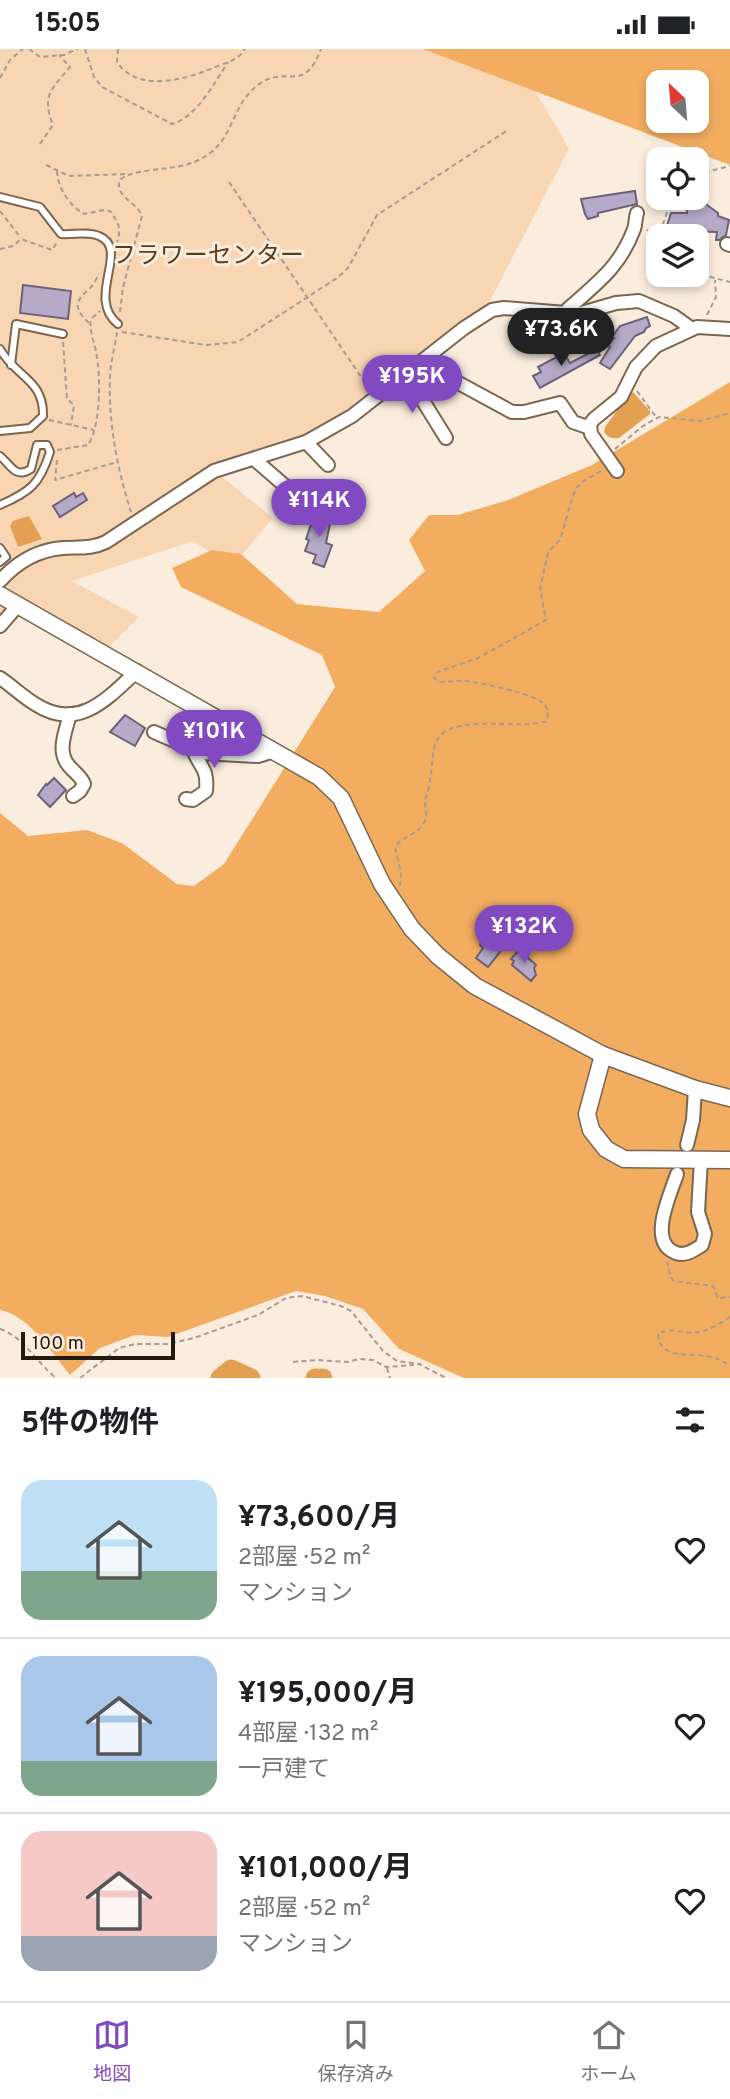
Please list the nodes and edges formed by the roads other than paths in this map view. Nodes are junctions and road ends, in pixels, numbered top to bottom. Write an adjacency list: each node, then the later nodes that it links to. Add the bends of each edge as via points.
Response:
1 (0, 197): 4 (lane, via 40,207 60,233 101,236 108,242 111,251 104,295)
2 (637, 213): 3 (street, via 617,263)
3 (565, 314): 5 (street, via 639,301); 10 (street, via 492,310)
4 (118, 328)
5 (696, 328): 6 (street); 11 (street, via 649,351 621,397 594,419)
6 (730, 329)
7 (63, 334): 9 (lane, via 16,324)
8 (0, 349): 9 (lane)
9 (11, 365): 12 (lane, via 39,391 41,418 30,428)
10 (410, 372): 11 (street, via 453,380 512,412 560,403 573,422); 13 (street); 14 (street, via 352,417)
11 (590, 428): 17 (street)
12 (0, 431)
13 (446, 437)
14 (306, 442): 16 (street); 18 (street)
15 (0, 456): 19 (lane, via 19,473 31,469 37,445 47,445 50,452 31,489)
16 (254, 459): 20 (street, via 285,485); 23 (street, via 214,471 99,545 41,552 18,563)
17 (611, 462)
18 (328, 465)
19 (0, 505)
20 (330, 510)
21 (0, 548): 22 (lane, via 6,557)
22 (0, 562)
23 (0, 581)
24 (0, 595): 25 (street)
25 (18, 605): 26 (street); 27 (street)
26 (0, 626)
27 (137, 671): 29 (street, via 97,707); 32 (street)
28 (0, 678): 29 (street, via 45,710)
29 (70, 715): 33 (street, via 62,755 84,784)
30 (154, 732): 31 (street)
31 (192, 750): 32 (street, via 258,756); 34 (street, via 207,778 205,791 193,800)
32 (274, 751): 35 (street, via 319,777 341,798 382,884 412,929 438,956 475,986)
33 (73, 796)
34 (186, 799)
35 (603, 1055): 36 (street); 39 (street, via 587,1114 591,1130 606,1150 624,1159)
36 (695, 1089): 37 (street); 38 (street)
37 (730, 1098)
38 (687, 1145)
39 (701, 1160): 40 (street); 41 (street, via 698,1212 705,1234 702,1244 683,1255 665,1246 660,1231)
40 (730, 1160)
41 (677, 1174)

